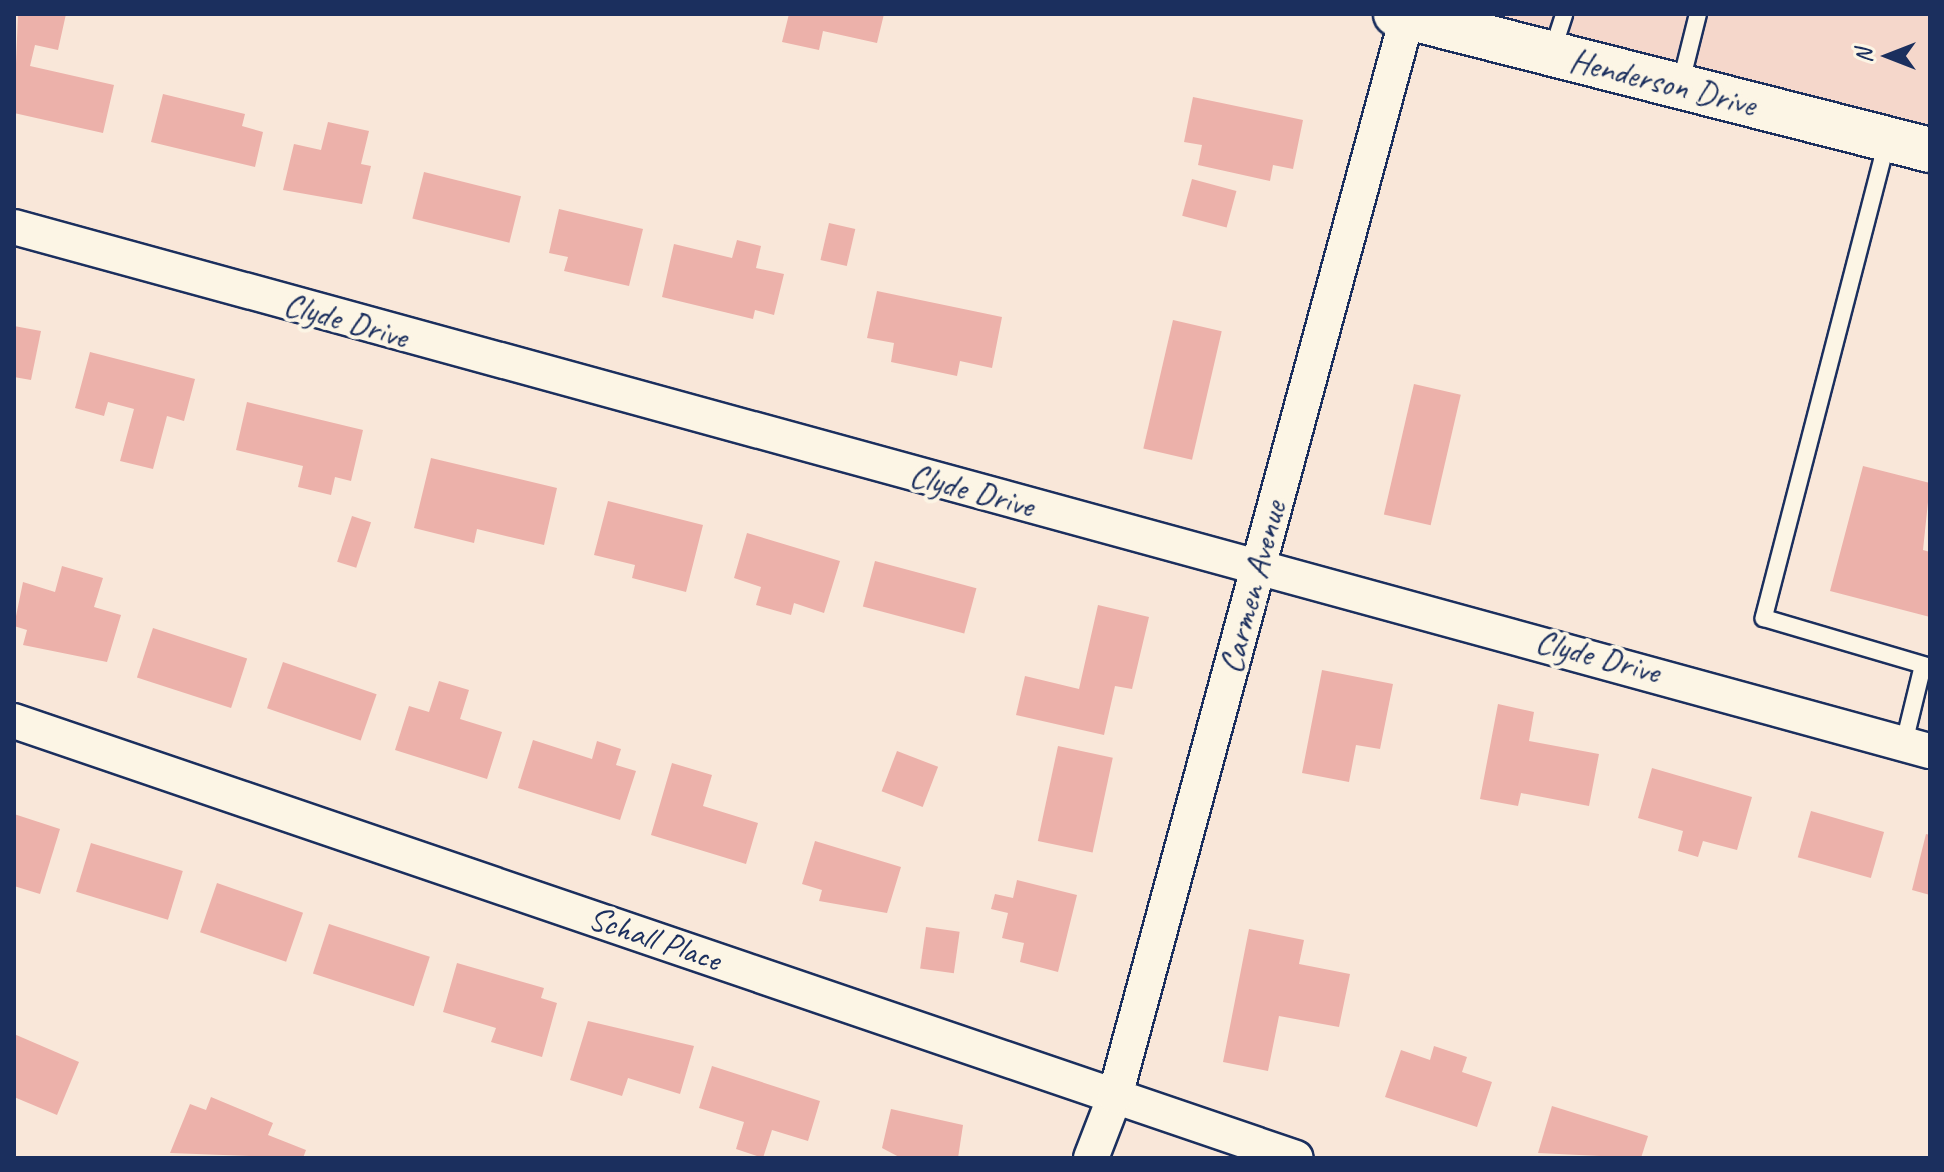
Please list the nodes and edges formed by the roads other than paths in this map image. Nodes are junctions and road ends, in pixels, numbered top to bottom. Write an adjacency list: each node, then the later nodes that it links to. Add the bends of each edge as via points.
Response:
1 (1698, 14): 4 (lane)
2 (1404, 15): 3 (main road, Henderson Drive); 8 (street, Carmen Avenue)
3 (1558, 34): 4 (main road, Henderson Drive)
4 (1680, 86): 5 (main road, Henderson Drive)
5 (1888, 139): 6 (main road, Henderson Drive); 9 (lane, via 1764,618)
6 (1930, 150)
7 (14, 227): 8 (street, Clyde Drive)
8 (1257, 566): 11 (street, Clyde Drive); 12 (street, Carmen Avenue)
9 (1927, 666): 11 (lane)
10 (14, 721): 12 (street, Schall Place)
11 (1917, 747)
12 (1115, 1096): 13 (street, Carmen Avenue); 14 (street, Schall Place)
13 (1091, 1158)
14 (1296, 1158)

